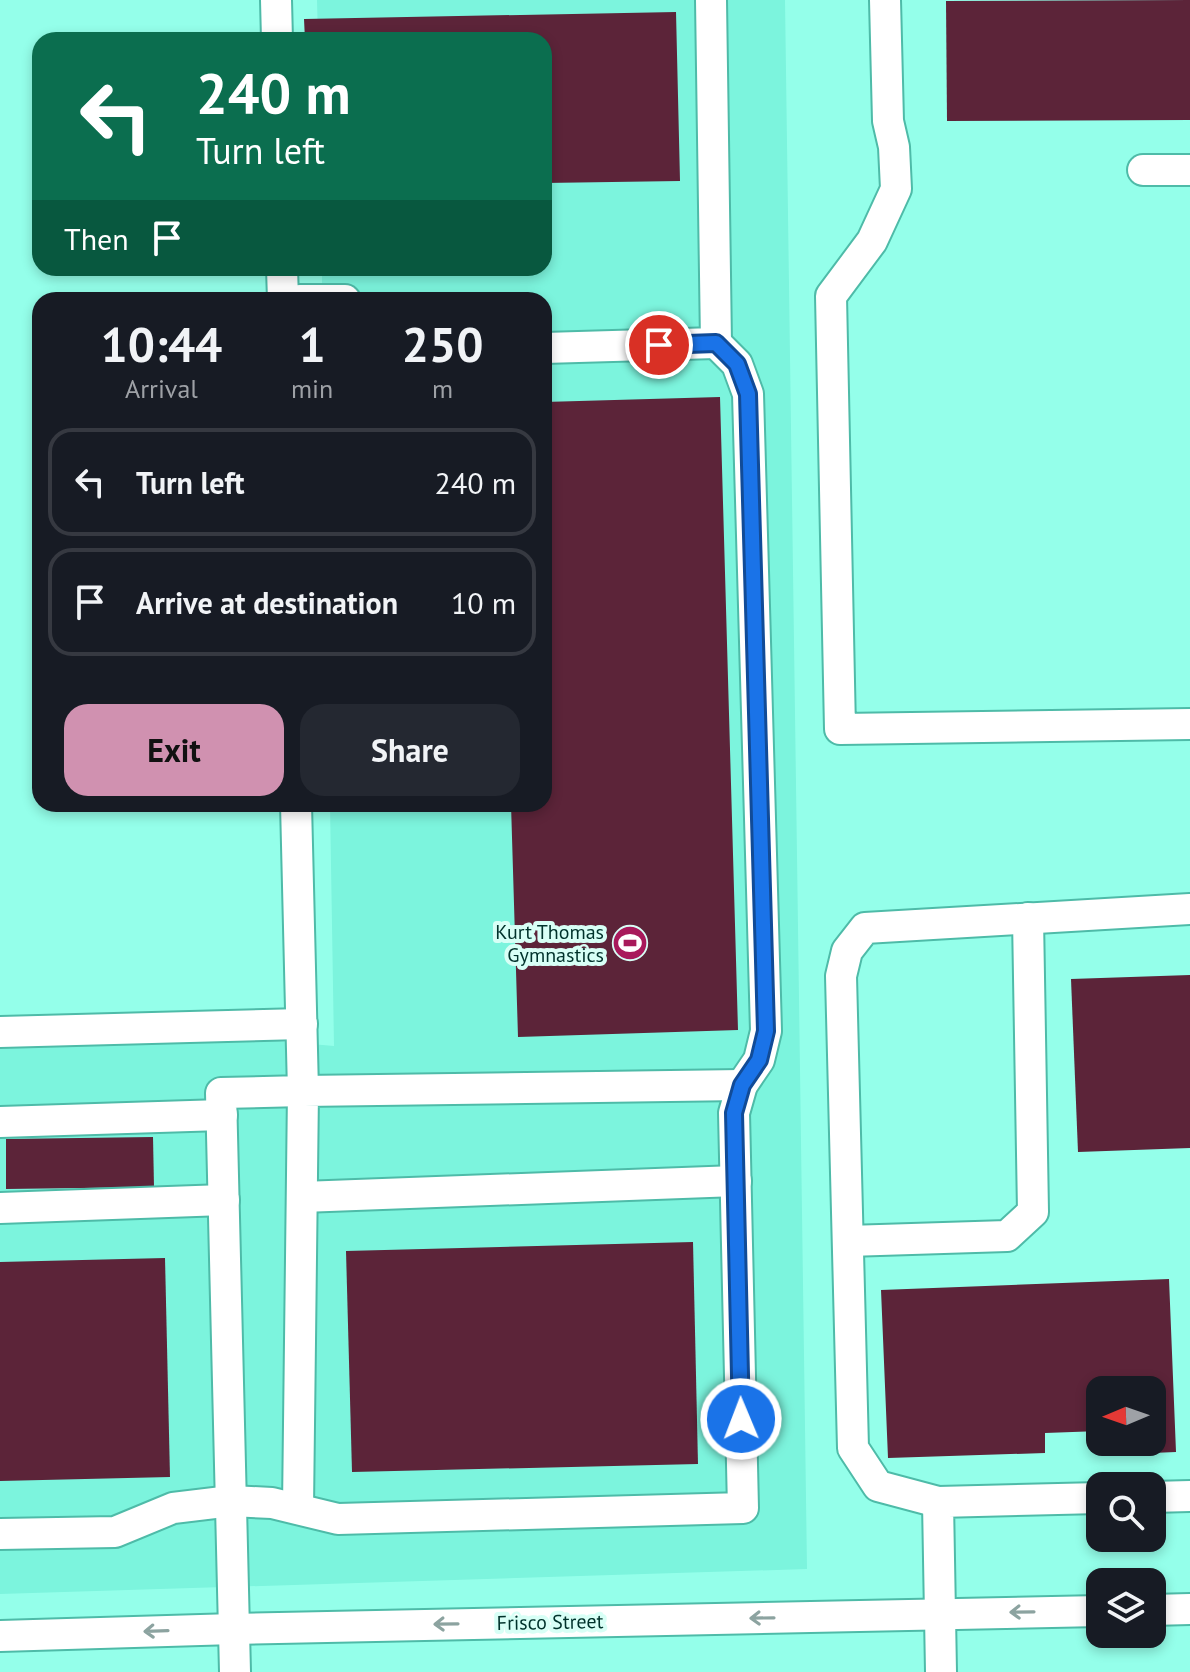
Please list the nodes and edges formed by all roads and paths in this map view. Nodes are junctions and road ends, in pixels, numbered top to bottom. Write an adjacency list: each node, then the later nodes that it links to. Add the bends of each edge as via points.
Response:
1 (276, 0): 4 (street)
2 (711, 0): 7 (street)
3 (885, 0): 9 (street, via 888,121 896,189 872,241 831,296 840,729)
4 (277, 32)
5 (1143, 170): 6 (street)
6 (1190, 170)
7 (716, 343): 8 (street); 15 (street, via 737,364 748,394 766,1031 759,1060)
8 (552, 348)
9 (1190, 724)
10 (296, 812): 13 (street)
11 (1190, 909): 12 (street)
12 (1028, 918): 23 (street, via 865,928 847,951 841,976); 23 (street, via 1033,1212 1007,1236)
13 (302, 1024): 14 (street); 16 (street)
14 (0, 1032)
15 (742, 1085): 16 (street); 19 (street, via 734,1113)
16 (303, 1091): 17 (street, via 221,1093); 20 (street)
17 (222, 1115): 18 (street); 21 (street)
18 (0, 1122)
19 (736, 1181): 20 (street); 29 (street, via 743,1508 338,1519)
20 (302, 1197): 29 (street)
21 (224, 1200): 22 (street); 27 (street)
22 (0, 1208)
23 (848, 1241): 28 (street, via 853,1448 878,1486)
24 (1190, 1496): 25 (street)
25 (1166, 1497)
26 (1086, 1498): 28 (street)
27 (231, 1501): 29 (street); 30 (street, via 173,1508 115,1532); 35 (street)
28 (938, 1502): 34 (street)
29 (298, 1508)
30 (0, 1534)
31 (1190, 1609): 32 (street)
32 (1166, 1610)
33 (1086, 1611): 34 (street, Frisco Street, one-way to 34)
34 (942, 1614): 35 (street, Frisco Street, one-way to 35); 38 (street)
35 (234, 1629): 36 (street, Frisco Street, one-way to 36); 37 (street)
36 (0, 1636)
37 (235, 1672)
38 (941, 1672)

